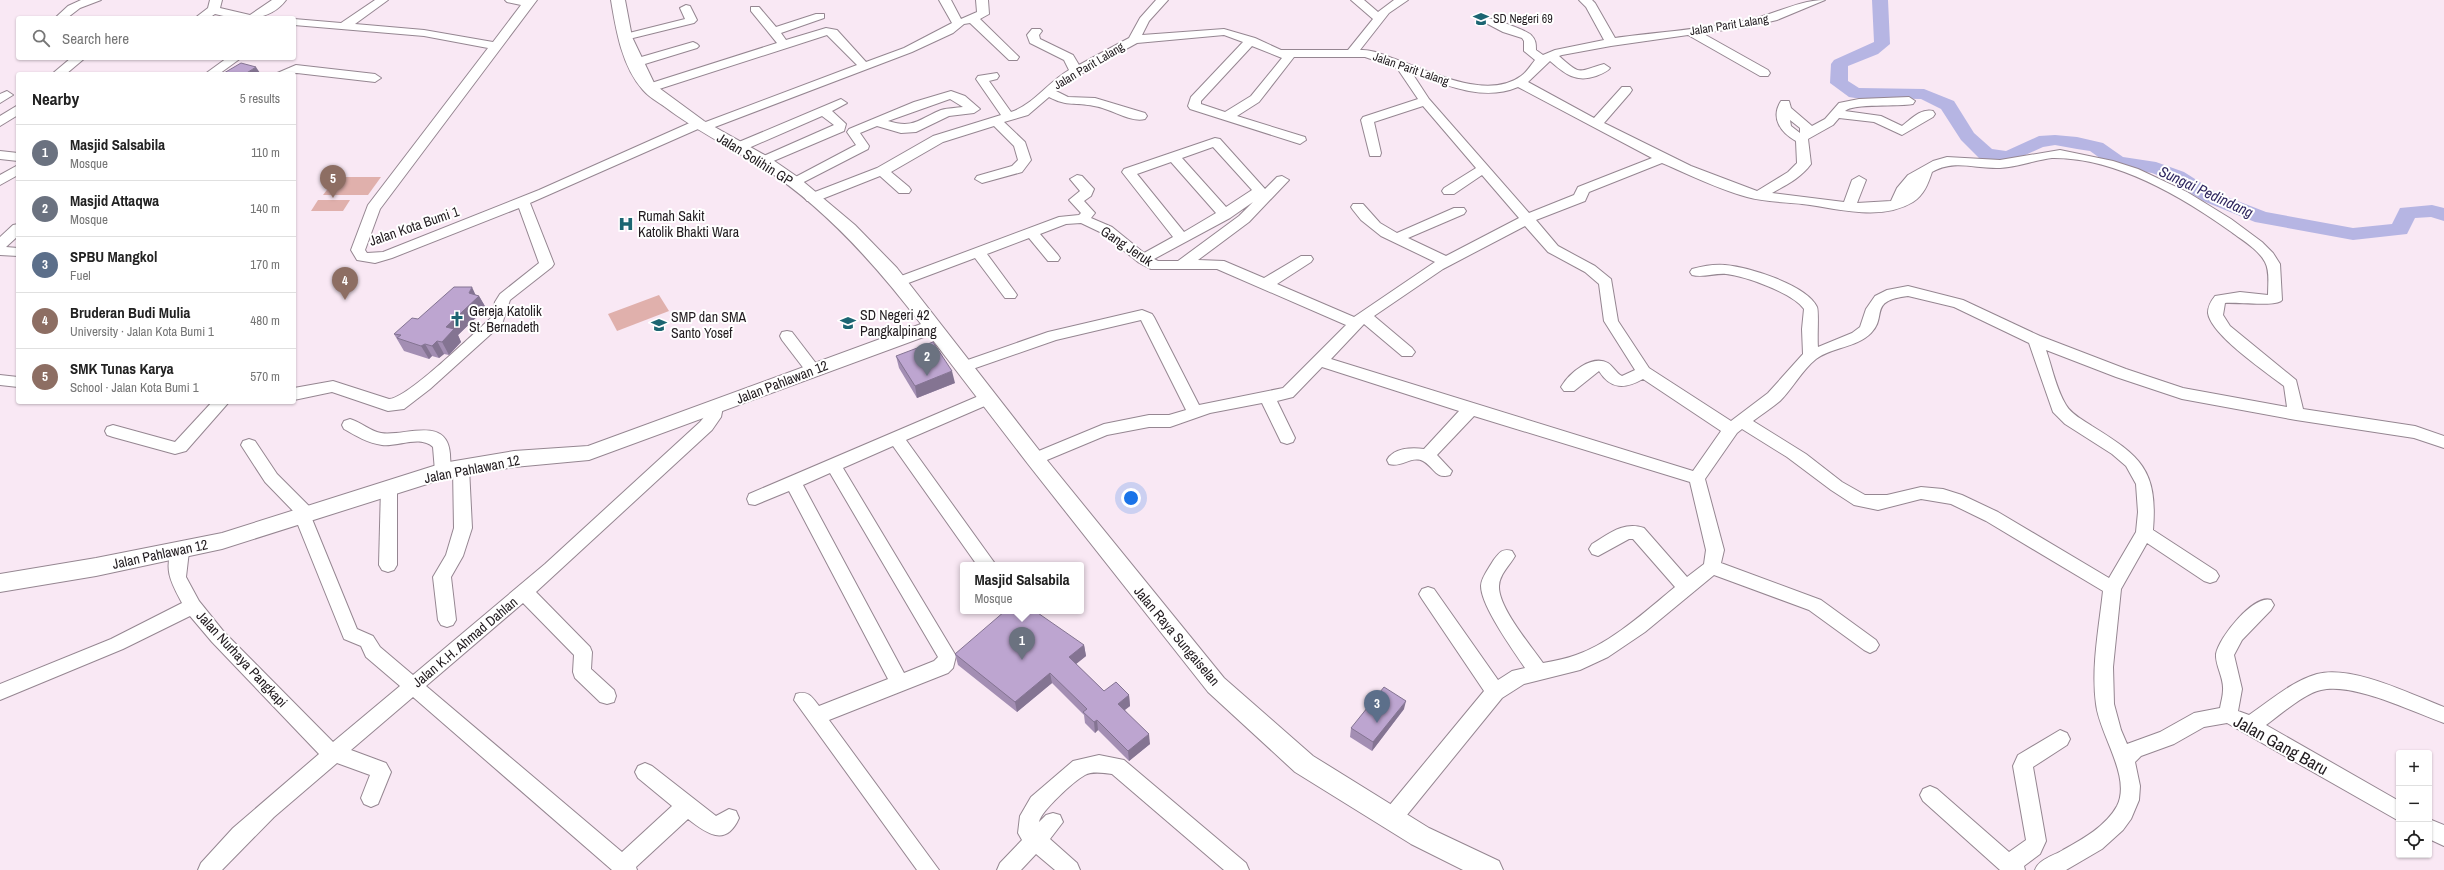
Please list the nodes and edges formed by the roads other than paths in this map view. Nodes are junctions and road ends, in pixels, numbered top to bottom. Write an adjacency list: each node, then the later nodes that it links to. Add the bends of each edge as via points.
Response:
1 (94, 0): 17 (street, via 80,4)
2 (280, 0): 20 (street)
3 (382, 0): 27 (street)
4 (510, 0): 13 (street)
5 (618, 0): 31 (main road, Jalan Solihin GP)
6 (945, 0): 26 (street)
7 (982, 0): 23 (street, via 983,14)
8 (1162, 0): 32 (street, via 1144,20)
9 (1356, 0): 22 (street)
10 (1402, 0): 22 (street)
11 (1589, 0): 34 (street)
12 (1819, 0): 30 (street, Jalan Parit Lalang, via 1773,18)
13 (530, 1): 36 (street, Jalan Kota Bumi 1)
14 (215, 5): 18 (street); 19 (street)
15 (686, 8): 31 (street, via 690,21)
16 (755, 9): 29 (street)
17 (63, 16)
18 (203, 16)
19 (244, 16)
20 (256, 16)
21 (820, 16): 29 (street)
22 (1379, 18): 38 (street)
23 (973, 19): 26 (street, Jalan Kota Bumi 1); 40 (street)
24 (1488, 20): 41 (street, via 1526,36 1530,41 1530,51)
25 (296, 22): 27 (street)
26 (958, 24): 46 (street, Jalan Kota Bumi 1, via 931,40)
27 (344, 26): 36 (street, via 424,33)
28 (1036, 31): 51 (street, via 1033,35 1034,41 1069,58)
29 (773, 32): 35 (street)
30 (1690, 32): 34 (street, Jalan Parit Lalang); 52 (street)
31 (625, 37): 44 (main road, Jalan Solihin GP)
32 (1134, 40): 33 (street, Jalan Parit Lalang, via 1216,32 1230,33); 51 (street, Jalan Parit Lalang)
33 (1251, 40): 39 (street, Jalan Parit Lalang, via 1273,52); 68 (street, via 1193,103 1197,108)
34 (1611, 42): 41 (street, Jalan Parit Lalang, via 1573,48)
35 (785, 45): 46 (street, via 830,31); 56 (street)
36 (496, 46): 99 (street, Jalan Kota Bumi 1, via 373,208 358,250 359,254 367,258 387,255)
37 (693, 46): 44 (street)
38 (1352, 52): 39 (street, Jalan Parit Lalang); 45 (street, Jalan Parit Lalang, via 1377,56)
39 (1291, 54): 68 (street, via 1255,99)
40 (1013, 57)
41 (1547, 58): 47 (street, via 1575,76 1589,76); 55 (street, Jalan Parit Lalang)
42 (76, 60): 48 (street)
43 (230, 60): 49 (street)
44 (635, 63): 56 (main road, Jalan Solihin GP)
45 (1400, 64): 55 (street, Jalan Parit Lalang, via 1468,88 1490,90); 59 (street)
46 (864, 66): 74 (street, Jalan Kota Bumi 1)
47 (1604, 68)
48 (61, 72)
49 (214, 72)
50 (287, 72): 54 (street, via 296,69)
51 (1076, 72): 58 (street, Jalan Parit Lalang)
52 (1764, 73)
53 (994, 76): 69 (street, via 982,79)
54 (375, 78)
55 (1519, 82): 73 (street)
56 (649, 88): 74 (main road, Jalan Solihin GP)
57 (1626, 90): 73 (street)
58 (1047, 92): 67 (street, via 1066,101 1095,102); 69 (street, Jalan Parit Lalang, via 1029,109)
59 (1425, 101): 80 (street, via 1367,120); 86 (street)
60 (1909, 101): 65 (street, via 1852,104 1843,106)
61 (841, 103): 64 (street)
62 (1784, 106): 76 (street, via 1784,126 1790,133)
63 (16, 110): 70 (street)
64 (824, 111): 75 (street); 79 (street, via 841,126)
65 (1836, 114): 66 (street, via 1877,120 1902,131 1916,119); 76 (street, via 1829,122)
66 (1929, 114)
67 (1141, 116)
68 (1226, 117): 77 (street)
69 (1009, 118): 72 (street, Jalan Parit Lalang)
70 (0, 122)
71 (878, 122): 71 (street, via 947,95 960,98 974,109 946,113 916,128 901,129); 94 (street, via 853,132 864,146)
72 (996, 122): 88 (street, Jalan Parit Lalang, via 938,139); 89 (street, via 1020,145 1025,160 1017,169)
73 (1596, 124): 84 (street)
74 (701, 126): 78 (main road, Jalan Solihin GP); 99 (street, Jalan Kota Bumi 1)
75 (776, 132): 78 (street); 79 (street)
76 (1804, 137): 97 (street, via 1804,164 1793,175)
77 (1300, 140)
78 (739, 147): 85 (main road, Jalan Solihin GP)
79 (793, 147): 85 (street)
80 (1375, 153)
81 (0, 155): 83 (street)
82 (1173, 156): 103 (street); 103 (street, via 1215,142 1260,191); 109 (street, via 1129,172)
83 (16, 157)
84 (1665, 157): 97 (street, via 1727,185); 105 (street, via 1583,190 1580,198)
85 (764, 161): 94 (main road, Jalan Solihin GP)
86 (1485, 168): 96 (street); 105 (street)
87 (16, 170): 93 (street)
88 (882, 171): 95 (street); 98 (street, Jalan Parit Lalang)
89 (982, 179)
90 (1077, 179): 104 (street, via 1087,190 1076,200 1088,213)
91 (1282, 180): 118 (street, via 1238,224)
92 (1859, 180): 101 (street)
93 (0, 181)
94 (793, 182): 98 (main road, Jalan Solihin GP)
95 (904, 190)
96 (1449, 191)
97 (1760, 196): 101 (street)
98 (812, 198): 120 (main road, Jalan Solihin GP, via 849,229)
99 (523, 202): 136 (street, via 547,264 505,297 502,300 499,317 420,390 398,405 388,405 333,386)
100 (1358, 207): 108 (street, via 1372,224)
101 (1849, 207): 143 (street, via 1877,208 1899,202 1918,190 1926,170 1938,163 2000,164 2042,154 2098,161 2174,191 2228,224 2263,250 2273,264 2275,300 2240,297 2220,299 2216,304 2216,319 2225,330 2291,384)
102 (1459, 211): 108 (street)
103 (1225, 215): 109 (street)
104 (1083, 219): 107 (street, Gang Jeruk, via 1064,220); 115 (street, Gang Jeruk, via 1107,230)
105 (1527, 219): 117 (street); 132 (street, via 1553,249 1590,269 1606,282 1611,321)
106 (16, 230): 110 (street)
107 (1032, 233): 113 (street, Gang Jeruk); 114 (street)
108 (1398, 238): 117 (street)
109 (1182, 239): 115 (street)
110 (0, 245)
111 (0, 250): 112 (street)
112 (16, 252)
113 (978, 252): 120 (street, Gang Jeruk); 122 (street)
114 (1053, 258)
115 (1143, 259): 118 (street, Gang Jeruk, via 1156,266)
116 (1306, 259): 121 (street)
117 (1445, 261): 123 (street)
118 (1182, 265): 121 (street, Gang Jeruk, via 1219,264)
119 (1697, 272): 128 (street, via 1717,269 1745,274 1804,299 1811,309)
120 (898, 282): 124 (main road, Jalan Solihin GP)
121 (1264, 285): 123 (street, Gang Jeruk)
122 (1010, 295)
123 (1360, 320): 127 (street, Gang Jeruk); 129 (street)
124 (934, 326): 130 (main road, Jalan Raya Sungaiselan); 131 (main road, Jalan Pahlawan 12)
125 (787, 336): 131 (street)
126 (2035, 340): 128 (street, via 1958,303 1908,291 1892,293 1880,299 1873,309 1866,329 1857,337); 143 (street, via 2182,393); 162 (street, via 2059,408 2071,420 2118,450 2135,468 2144,484)
127 (1407, 352)
128 (1811, 355): 145 (street, via 1774,397)
129 (1320, 361): 137 (street, via 1288,393); 141 (street, via 1398,388)
130 (964, 367): 138 (main road, Jalan Raya Sungaiselan); 142 (street, via 1053,336 1142,315 1147,317)
131 (813, 370): 140 (main road, Jalan Pahlawan 12)
132 (1644, 372): 135 (street, via 1627,381 1619,382 1610,376 1604,366 1597,365); 145 (street)
133 (0, 380): 134 (street)
134 (16, 382)
135 (1569, 387)
136 (296, 394)
137 (1267, 397): 142 (street, via 1208,408); 147 (street)
138 (988, 398): 148 (street); 152 (main road, Jalan Raya Sungaiselan)
139 (219, 404): 146 (street, via 180,447 175,448)
140 (715, 407): 155 (main road, Jalan Pahlawan 12, via 589,453 514,459); 173 (street, Jalan K.H. Ahmad Dahlan, via 711,420 703,429)
141 (1471, 409): 151 (street); 157 (street)
142 (1195, 413): 152 (street, via 1170,422 1149,421 1104,430)
143 (2296, 414): 149 (street, via 2415,432)
144 (350, 425): 155 (street, via 382,440 425,436 434,438 441,445)
145 (1736, 425): 157 (street); 172 (street, via 1800,458 1860,500 1875,504 1891,502 1910,494 1930,493 1979,509)
146 (113, 431)
147 (1287, 438)
148 (897, 439): 154 (street); 166 (street)
149 (2444, 442)
150 (248, 445): 161 (street, via 272,478)
151 (1428, 456): 153 (street, via 1412,453); 156 (street)
152 (1035, 459): 199 (main road, Jalan Raya Sungaiselan, via 1216,685 1304,764)
153 (1395, 460)
154 (833, 466): 158 (street); 180 (street, via 947,656 941,667)
155 (452, 470): 159 (main road, Jalan Pahlawan 12); 177 (street, via 463,528 454,556 442,577)
156 (1444, 471)
157 (1697, 478): 168 (street, via 1715,550)
158 (793, 482): 160 (street); 180 (street)
159 (389, 487): 161 (main road, Jalan Pahlawan 12); 167 (street)
160 (755, 499)
161 (304, 514): 164 (main road, Jalan Pahlawan 12, via 258,530); 181 (street, via 350,634 367,641 374,652)
162 (2144, 533): 169 (street); 172 (street)
163 (1598, 549): 171 (street, via 1626,532 1638,533)
164 (180, 551): 170 (main road, Jalan Pahlawan 12); 176 (street, Jalan Nurhaya Pangkapi, via 177,576)
165 (1506, 556): 179 (street, via 1490,584 1490,592)
166 (985, 562)
167 (388, 565)
168 (1712, 567): 171 (street); 178 (street, via 1815,605)
169 (2210, 576)
170 (0, 583)
171 (1686, 588): 179 (street, via 1602,652 1580,662)
172 (2112, 588): 192 (street, via 2104,667 2105,704 2111,730)
173 (524, 592): 181 (street, Jalan K.H. Ahmad Dahlan); 184 (street, via 583,652 582,672)
174 (1428, 594): 183 (street)
175 (2265, 604): 188 (street, via 2226,649 2225,655 2233,688)
176 (193, 606): 182 (street, via 117,644); 191 (street, Jalan Nurhaya Pangkapi, via 218,637)
177 (447, 620)
178 (1870, 645)
179 (1538, 671): 183 (street, via 1519,677)
180 (900, 684): 187 (street)
181 (413, 686): 191 (street, Jalan K.H. Ahmad Dahlan); 205 (street)
182 (0, 692)
183 (1495, 692): 199 (street)
184 (607, 696)
185 (803, 700): 187 (street)
186 (2444, 715): 189 (street, via 2350,682 2331,680 2317,683)
187 (816, 716): 207 (street)
188 (2228, 716): 189 (street, Jalan Gang Baru); 192 (street, Jalan Gang Baru, via 2201,719 2167,738 2134,750)
189 (2250, 725): 197 (street, Jalan Gang Baru)
190 (2060, 739): 204 (street, via 2025,761 2023,766 2036,841)
191 (334, 753): 195 (street, via 379,769 381,772); 206 (street, Jalan K.H. Ahmad Dahlan, via 240,835)
192 (2125, 760): 212 (street, via 2130,799 2122,816 2087,848)
193 (645, 772): 196 (street)
194 (1930, 795): 204 (street)
195 (371, 798)
196 (687, 806): 198 (street, via 713,826 718,827); 205 (street)
197 (2396, 810)
198 (729, 818)
199 (1391, 819): 211 (main road, Jalan Raya Sungaiselan)
200 (1053, 822): 203 (street)
201 (2432, 830): 202 (street)
202 (2444, 836)
203 (1036, 841): 208 (street); 209 (street); 210 (street, via 1028,833 1030,816 1038,803 1056,786 1080,767 1099,764 1117,766)
204 (2012, 867)
205 (624, 868)
206 (208, 870)
207 (929, 870)
208 (1007, 870)
209 (1070, 870)
210 (1240, 870)
211 (1490, 870)
212 (2045, 870)

